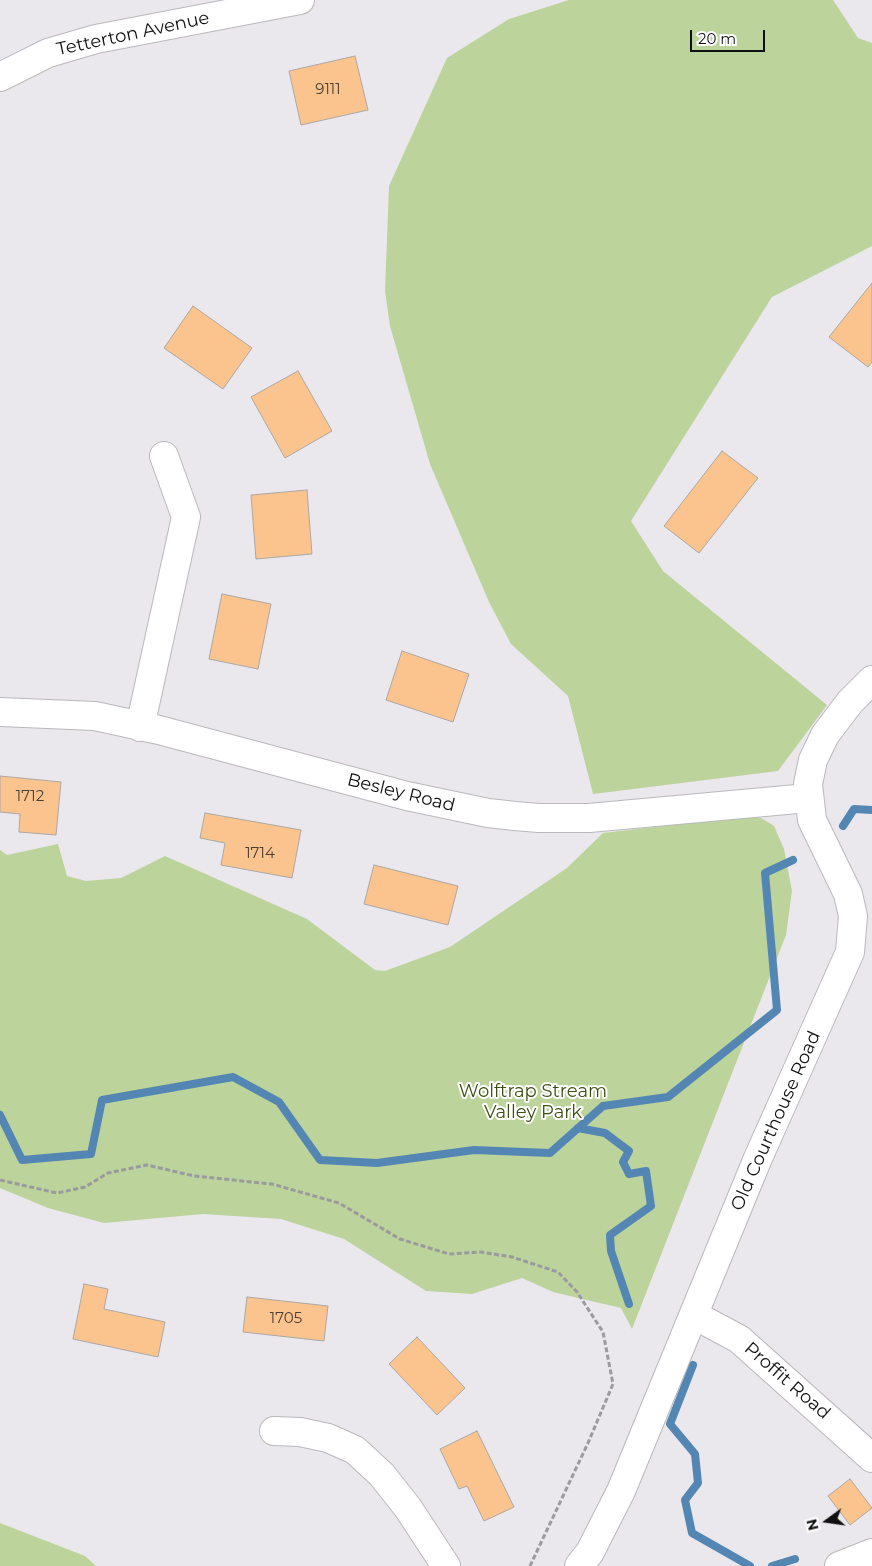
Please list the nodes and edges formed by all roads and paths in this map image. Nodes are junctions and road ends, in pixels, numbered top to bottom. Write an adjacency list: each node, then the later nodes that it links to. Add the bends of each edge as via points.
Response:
1 (300, 0): 2 (street, Tetterton Avenue, via 96,39 48,53)
2 (0, 77)
3 (164, 456): 6 (street, via 186,517)
4 (872, 680): 7 (street, Old Courthouse Road, via 825,735 813,760)
5 (0, 712): 6 (street, Besley Road, via 95,716)
6 (140, 727): 7 (street, Besley Road, via 407,796 514,816 589,818)
7 (808, 798): 9 (street, Old Courthouse Road, via 812,820 848,894 853,916 852,942 839,981 758,1158)
8 (0, 1180): 14 (path, via 57,1193 85,1187 108,1172 147,1166 194,1176 272,1184 339,1203 408,1241 449,1254 481,1252 512,1257 558,1272 578,1292 603,1332 613,1384)
9 (694, 1315): 11 (street, Proffit Road, via 739,1339); 15 (street, Old Courthouse Road, via 621,1491 590,1552)
10 (274, 1432): 13 (street, via 300,1432 328,1438 355,1450 382,1475 408,1508)
11 (872, 1458)
12 (872, 1553): 16 (street)
13 (446, 1566)
14 (530, 1566)
15 (579, 1566)
16 (839, 1566)

